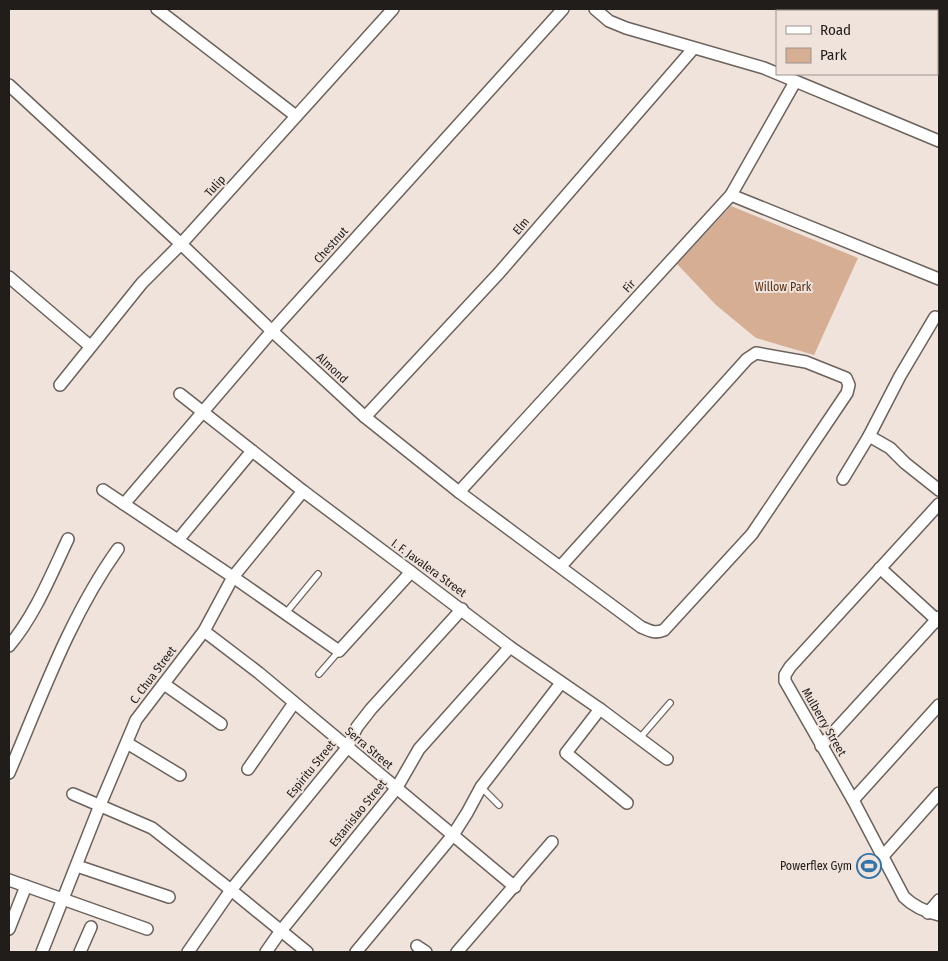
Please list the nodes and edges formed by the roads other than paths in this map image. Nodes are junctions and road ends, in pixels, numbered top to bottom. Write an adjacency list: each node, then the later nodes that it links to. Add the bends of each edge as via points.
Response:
1 (157, 9): 10 (street)
2 (393, 9): 10 (street, Tulip)
3 (563, 9): 17 (street, Chestnut)
4 (595, 9): 5 (street, via 626,28)
5 (693, 49): 6 (street); 22 (street, Elm, via 499,273)
6 (776, 73)
7 (780, 75): 8 (street)
8 (795, 82): 11 (street); 12 (street, Fir)
9 (9, 85): 13 (street, Almond)
10 (296, 116): 13 (street, Tulip)
11 (939, 141)
12 (731, 195): 15 (street); 29 (street, Fir)
13 (181, 244): 17 (street, Almond); 18 (street, Tulip, via 142,283)
14 (9, 277): 18 (street)
15 (939, 279)
16 (935, 317): 23 (street)
17 (272, 331): 21 (street, Chestnut); 22 (street, Almond)
18 (90, 346): 19 (street, Tulip)
19 (60, 385)
20 (180, 394): 21 (street, I. F. Javalera Street)
21 (202, 412): 24 (street, I. F. Javalera Street); 30 (street, Chestnut)
22 (366, 417): 29 (street, Almond)
23 (869, 436): 25 (street); 27 (street, via 890,448)
24 (252, 451): 28 (street, I. F. Javalera Street); 33 (street)
25 (843, 479)
26 (103, 490): 30 (street)
27 (939, 490)
28 (303, 491): 37 (street, I. F. Javalera Street); 39 (street, C. Chua Street)
29 (459, 492): 35 (street, Almond)
30 (124, 504): 33 (street)
31 (939, 504): 36 (street, Mulberry Street)
32 (68, 539): 44 (street, via 46,586)
33 (178, 540): 39 (street)
34 (118, 548): 61 (street, via 68,636)
35 (561, 566): 35 (street, Almond, via 747,359 756,353 806,362 846,378 849,385 847,393 752,534 664,630 652,632 642,627)
36 (880, 568): 42 (street); 57 (street, Mulberry Street, via 785,675 786,685)
37 (411, 572): 40 (street, I. F. Javalera Street); 46 (street)
38 (318, 574): 41 (lane)
39 (233, 576): 41 (street); 43 (street, C. Chua Street)
40 (462, 609): 45 (street, I. F. Javalera Street); 58 (street, Espiritu Street, via 371,708)
41 (285, 614): 46 (street)
42 (938, 620): 57 (street)
43 (204, 631): 49 (street, C. Chua Street); 50 (street, Serra Street)
44 (9, 646)
45 (510, 647): 48 (street, I. F. Javalera Street); 64 (street, Estanislao Street, via 419,749)
46 (339, 651): 47 (lane)
47 (319, 674)
48 (561, 683): 53 (street, I. F. Javalera Street); 63 (street)
49 (164, 684): 54 (street); 56 (street, C. Chua Street, via 136,720)
50 (294, 703): 58 (street, Serra Street); 60 (street)
51 (670, 703): 55 (lane)
52 (939, 705): 67 (street)
53 (600, 709): 55 (street, I. F. Javalera Street); 68 (street, via 566,753)
54 (221, 724)
55 (639, 739): 59 (street, I. F. Javalera Street)
56 (127, 743): 62 (street); 69 (street, C. Chua Street)
57 (821, 746): 67 (street, Mulberry Street)
58 (347, 748): 64 (street, Serra Street); 78 (street, Espiritu Street)
59 (667, 759)
60 (248, 769)
61 (9, 773)
62 (180, 775)
63 (481, 787): 70 (lane); 71 (street)
64 (396, 789): 71 (street, Serra Street); 86 (street, Estanislao Street)
65 (939, 793): 73 (street)
66 (73, 794): 69 (street)
67 (853, 800): 73 (street, Mulberry Street)
68 (627, 803)
69 (100, 804): 74 (street, C. Chua Street); 78 (street, via 152,828)
70 (499, 805)
71 (452, 835): 77 (street, Serra Street); 92 (street)
72 (552, 842): 77 (street)
73 (883, 856): 82 (street, Mulberry Street, via 904,896)
74 (77, 866): 79 (street); 80 (street, C. Chua Street)
75 (9, 880): 76 (street)
76 (26, 886): 80 (street); 84 (street)
77 (515, 887): 93 (street)
78 (231, 890): 86 (street); 89 (street, Espiritu Street)
79 (169, 897)
80 (63, 898): 85 (street); 87 (street, C. Chua Street)
81 (939, 900): 82 (street)
82 (934, 914)
83 (91, 927): 88 (street)
84 (9, 929)
85 (148, 929)
86 (280, 932): 90 (street, Estanislao Street); 91 (street)
87 (42, 952)
88 (80, 952)
89 (188, 952)
90 (266, 952)
91 (306, 952)
92 (356, 952)
93 (457, 952)

